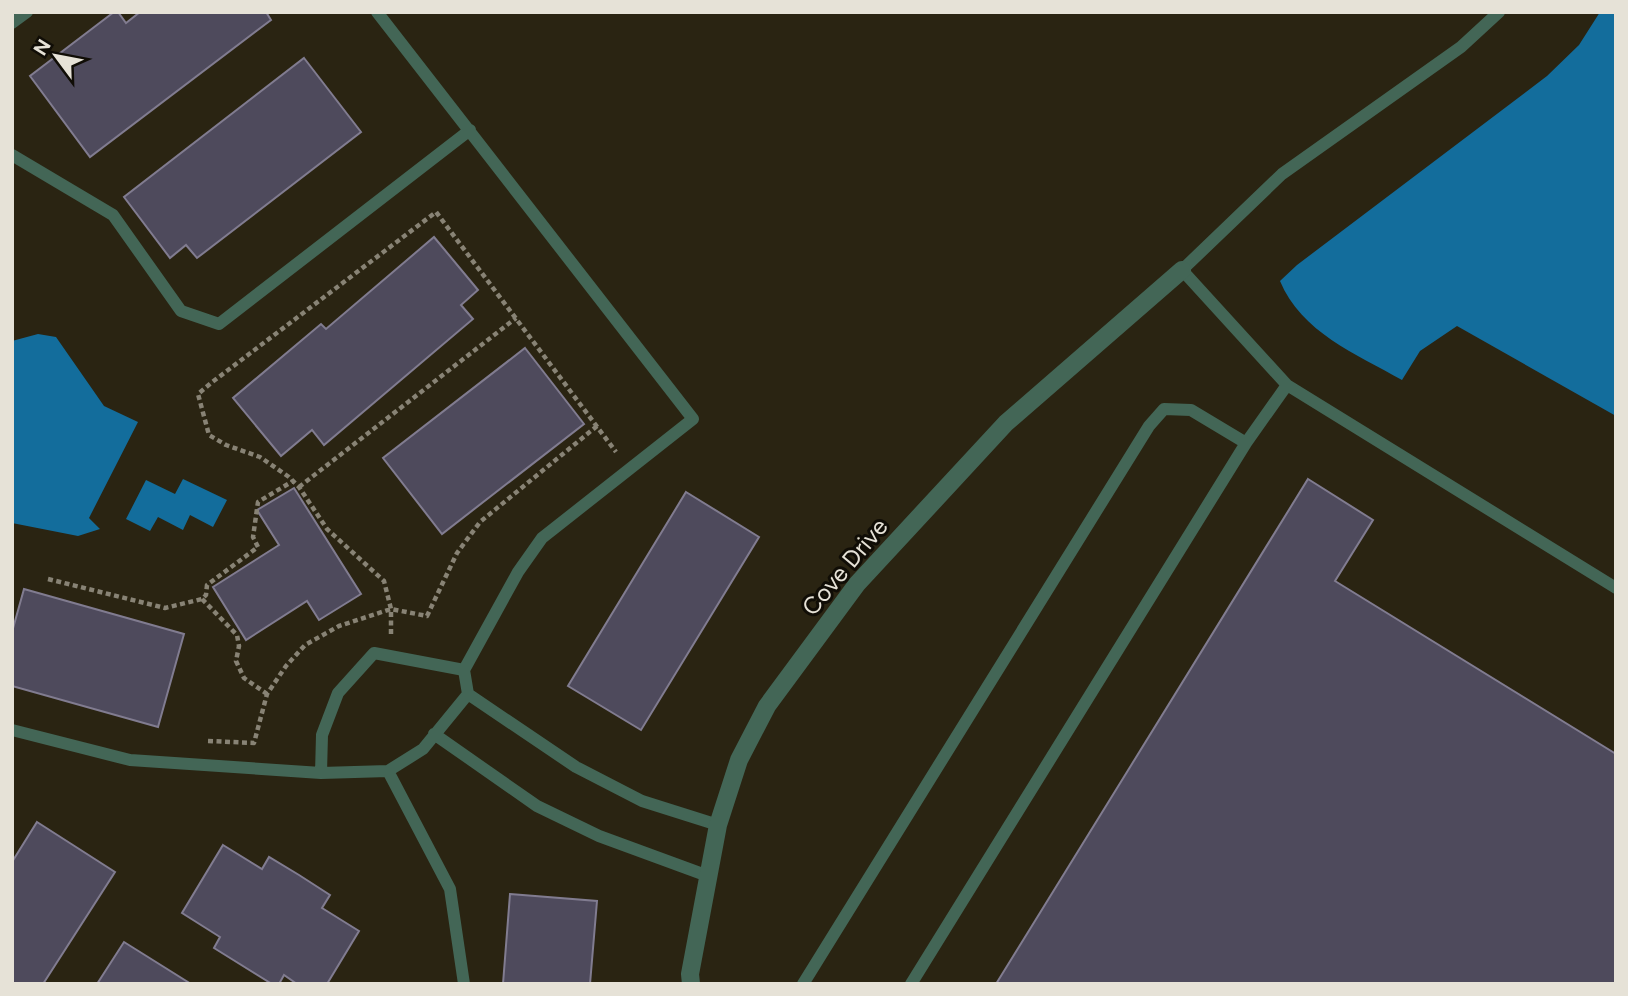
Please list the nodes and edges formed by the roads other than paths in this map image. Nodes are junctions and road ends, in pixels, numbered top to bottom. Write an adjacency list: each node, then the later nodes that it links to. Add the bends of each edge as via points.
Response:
1 (27, 12): 4 (lane)
2 (377, 12): 5 (lane)
3 (1499, 12): 7 (lane, via 1461,47 1282,174)
4 (12, 23)
5 (470, 130): 6 (lane, via 219,324 181,311 113,215); 11 (lane, via 693,419 542,538 517,572)
6 (12, 155)
7 (1182, 271): 8 (lane); 17 (street, Cove Drive, via 1006,424 857,584 767,706 739,760)
8 (1287, 385): 9 (lane); 10 (lane)
9 (1246, 443): 21 (lane, via 1191,410 1164,409 1149,426); 22 (lane)
10 (1616, 588)
11 (464, 670): 12 (lane); 16 (lane, via 374,653 338,693 323,736)
12 (468, 694): 14 (lane); 17 (lane, via 576,767 642,801)
13 (12, 730): 16 (lane, via 130,760)
14 (435, 734): 15 (lane, via 423,749); 18 (lane, via 537,806 599,836)
15 (388, 771): 16 (lane); 19 (lane, via 450,889)
16 (321, 773)
17 (718, 825): 18 (street, Cove Drive)
18 (708, 876): 20 (street, Cove Drive)
19 (464, 984)
20 (691, 984)
21 (803, 984)
22 (911, 984)

